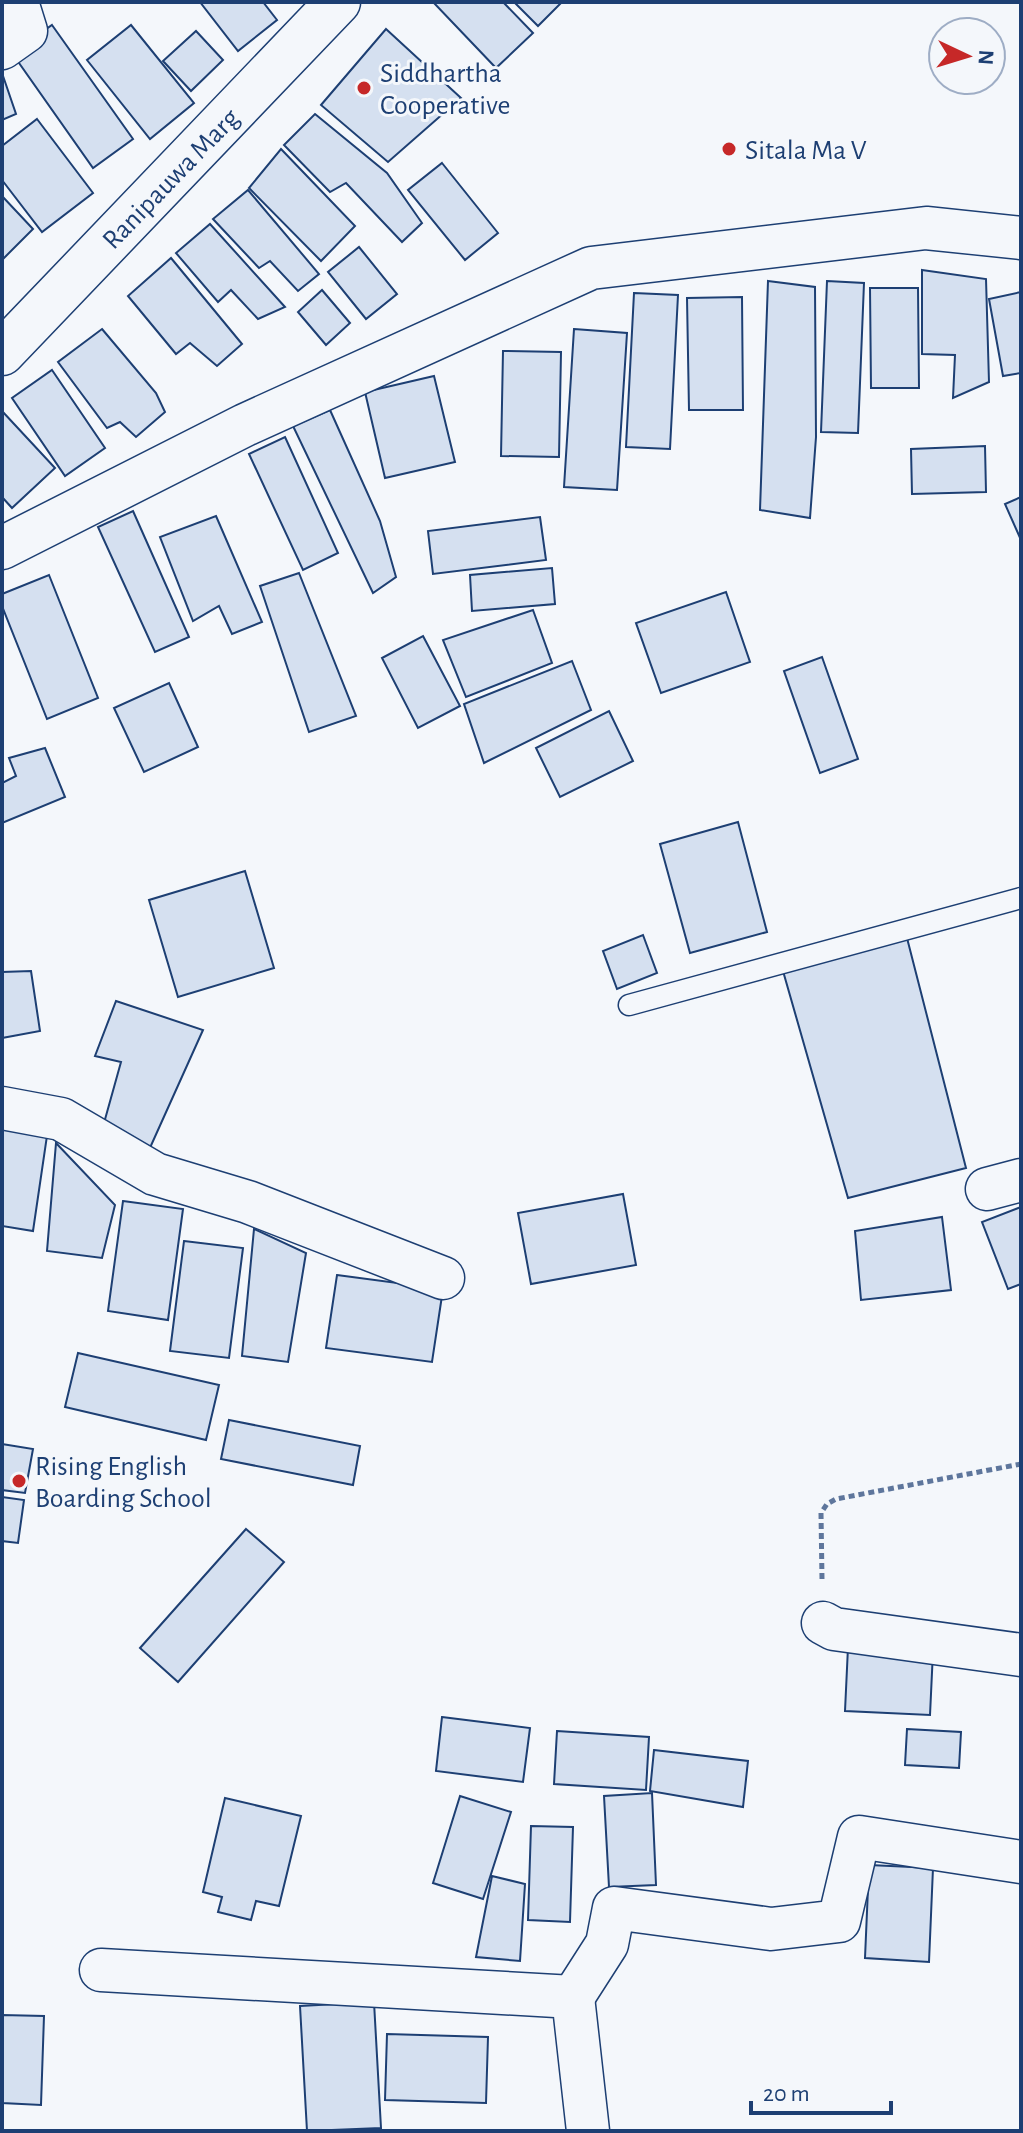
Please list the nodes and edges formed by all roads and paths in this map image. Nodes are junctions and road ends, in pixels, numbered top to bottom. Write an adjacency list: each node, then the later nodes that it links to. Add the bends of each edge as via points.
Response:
1 (17, 2): 3 (street, via 26,31)
2 (338, 2): 5 (main road, Ranipauwa Marg)
3 (2, 48)
4 (1021, 238): 6 (street, via 926,228 591,268 245,425)
5 (2, 353)
6 (2, 548)
7 (1021, 898): 8 (lane)
8 (629, 1005)
9 (2, 1108): 10 (street, via 61,1119 155,1174 248,1202)
10 (443, 1278)
11 (1021, 1464): 12 (path, via 827,1504 821,1513)
12 (823, 1623): 13 (street, via 834,1629)
13 (1021, 1655)
14 (1021, 1862): 16 (street, via 859,1837 839,1921 771,1929 614,1908 607,1944)
15 (101, 1970): 16 (street)
16 (573, 1997): 17 (street)
17 (588, 2131)

